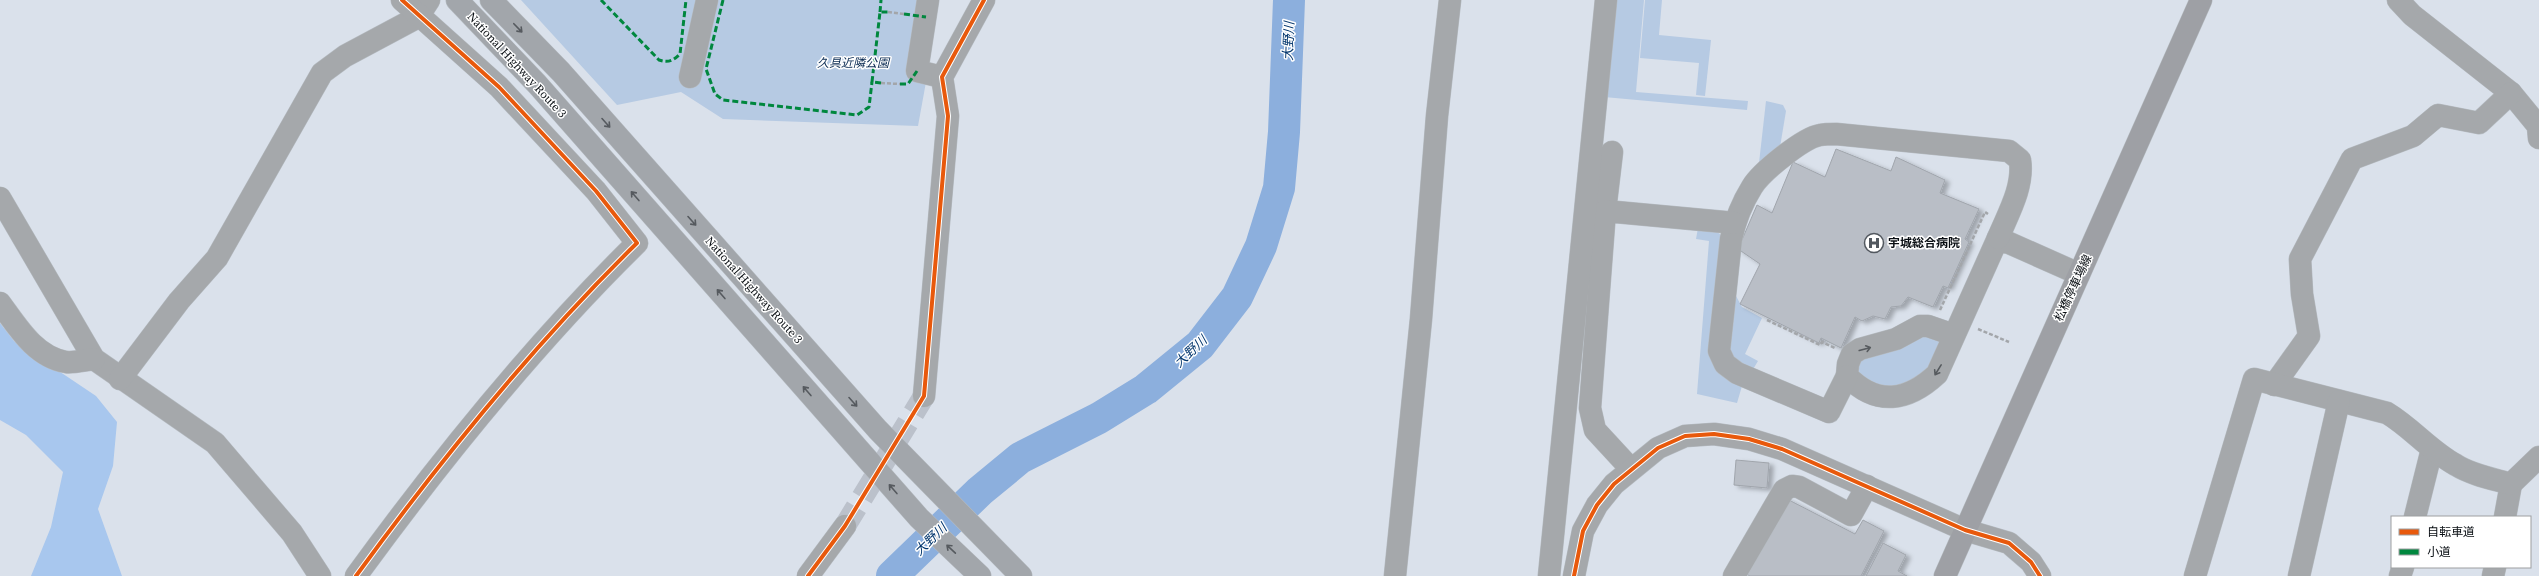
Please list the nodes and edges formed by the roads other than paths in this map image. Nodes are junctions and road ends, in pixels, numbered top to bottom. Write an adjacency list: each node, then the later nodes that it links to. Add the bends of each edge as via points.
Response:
1 (402, 0): 11 (street)
2 (457, 0): 43 (highway, National Highway Route 3, one-way to 2, via 919,518 537,84)
3 (491, 0): 35 (highway, National Highway Route 3, one-way to 35, via 561,72 878,430)
4 (708, 0): 12 (street)
5 (928, 0): 13 (street, via 917,71)
6 (984, 0): 13 (street)
7 (1450, 0): 46 (street, via 1436,116 1421,319)
8 (1606, 0): 47 (street)
9 (2201, 0): 21 (main road, 松橋停車場線)
10 (2398, 0): 14 (street, via 2412,15)
11 (424, 8): 26 (street, via 322,73 218,258 179,301); 41 (street, via 596,191 637,242 496,394 408,505)
12 (690, 77)
13 (942, 77): 28 (street, via 948,116)
14 (2511, 93): 15 (street, via 2538,126); 27 (street, via 2479,122 2438,115 2413,136 2352,159 2300,260 2302,294 2309,336)
15 (2539, 138)
16 (1612, 152): 18 (street)
17 (0, 198): 24 (street)
18 (1605, 211): 19 (street); 32 (street, via 1590,408 1595,430)
19 (1734, 223): 20 (street, via 1758,179 1804,142 1820,135 1836,134 2009,151 2020,160 2022,173); 25 (street, via 1719,351 1725,364 1737,373 1829,412)
20 (1998, 238): 21 (street); 23 (street)
21 (2080, 274): 39 (main road, 松橋停車場線)
22 (0, 303): 24 (street, via 18,328 41,352 66,362)
23 (1954, 335): 25 (street, one-way to 23, via 1848,364 1852,354 1860,349 1896,339 1920,326 1928,326); 25 (street, one-way to 25, via 1937,374 1922,388 1894,398 1876,395 1859,388)
24 (94, 360): 26 (street)
25 (1848, 376)
26 (120, 379): 40 (street, via 215,443 292,533)
27 (2274, 385): 29 (street); 52 (street, via 2254,379)
28 (924, 396)
29 (2339, 401): 30 (street, via 2387,413 2405,424); 53 (street)
30 (2432, 449): 33 (street, via 2457,466); 36 (street)
31 (2539, 457): 33 (street)
32 (1631, 469): 34 (street, via 1658,448 1685,436 1714,434 1749,438 1782,449); 48 (street, via 1614,484 1597,505 1583,531)
33 (2511, 484): 37 (street)
34 (1866, 486): 39 (street); 49 (street, via 1851,515 1799,487 1792,486 1784,490)
35 (943, 495): 44 (highway, National Highway Route 3); 45 (highway)
36 (2415, 516)
37 (2505, 516)
38 (846, 526): 42 (street)
39 (1965, 530): 50 (main road, 松橋停車場線); 51 (street, via 2009,542 2031,562)
40 (320, 576)
41 (356, 576)
42 (808, 576)
43 (980, 576)
44 (1022, 576)
45 (1036, 576)
46 (1395, 576)
47 (1549, 576)
48 (1574, 576)
49 (1734, 576)
50 (1945, 576)
51 (2040, 576)
52 (2195, 576)
53 (2299, 576)

